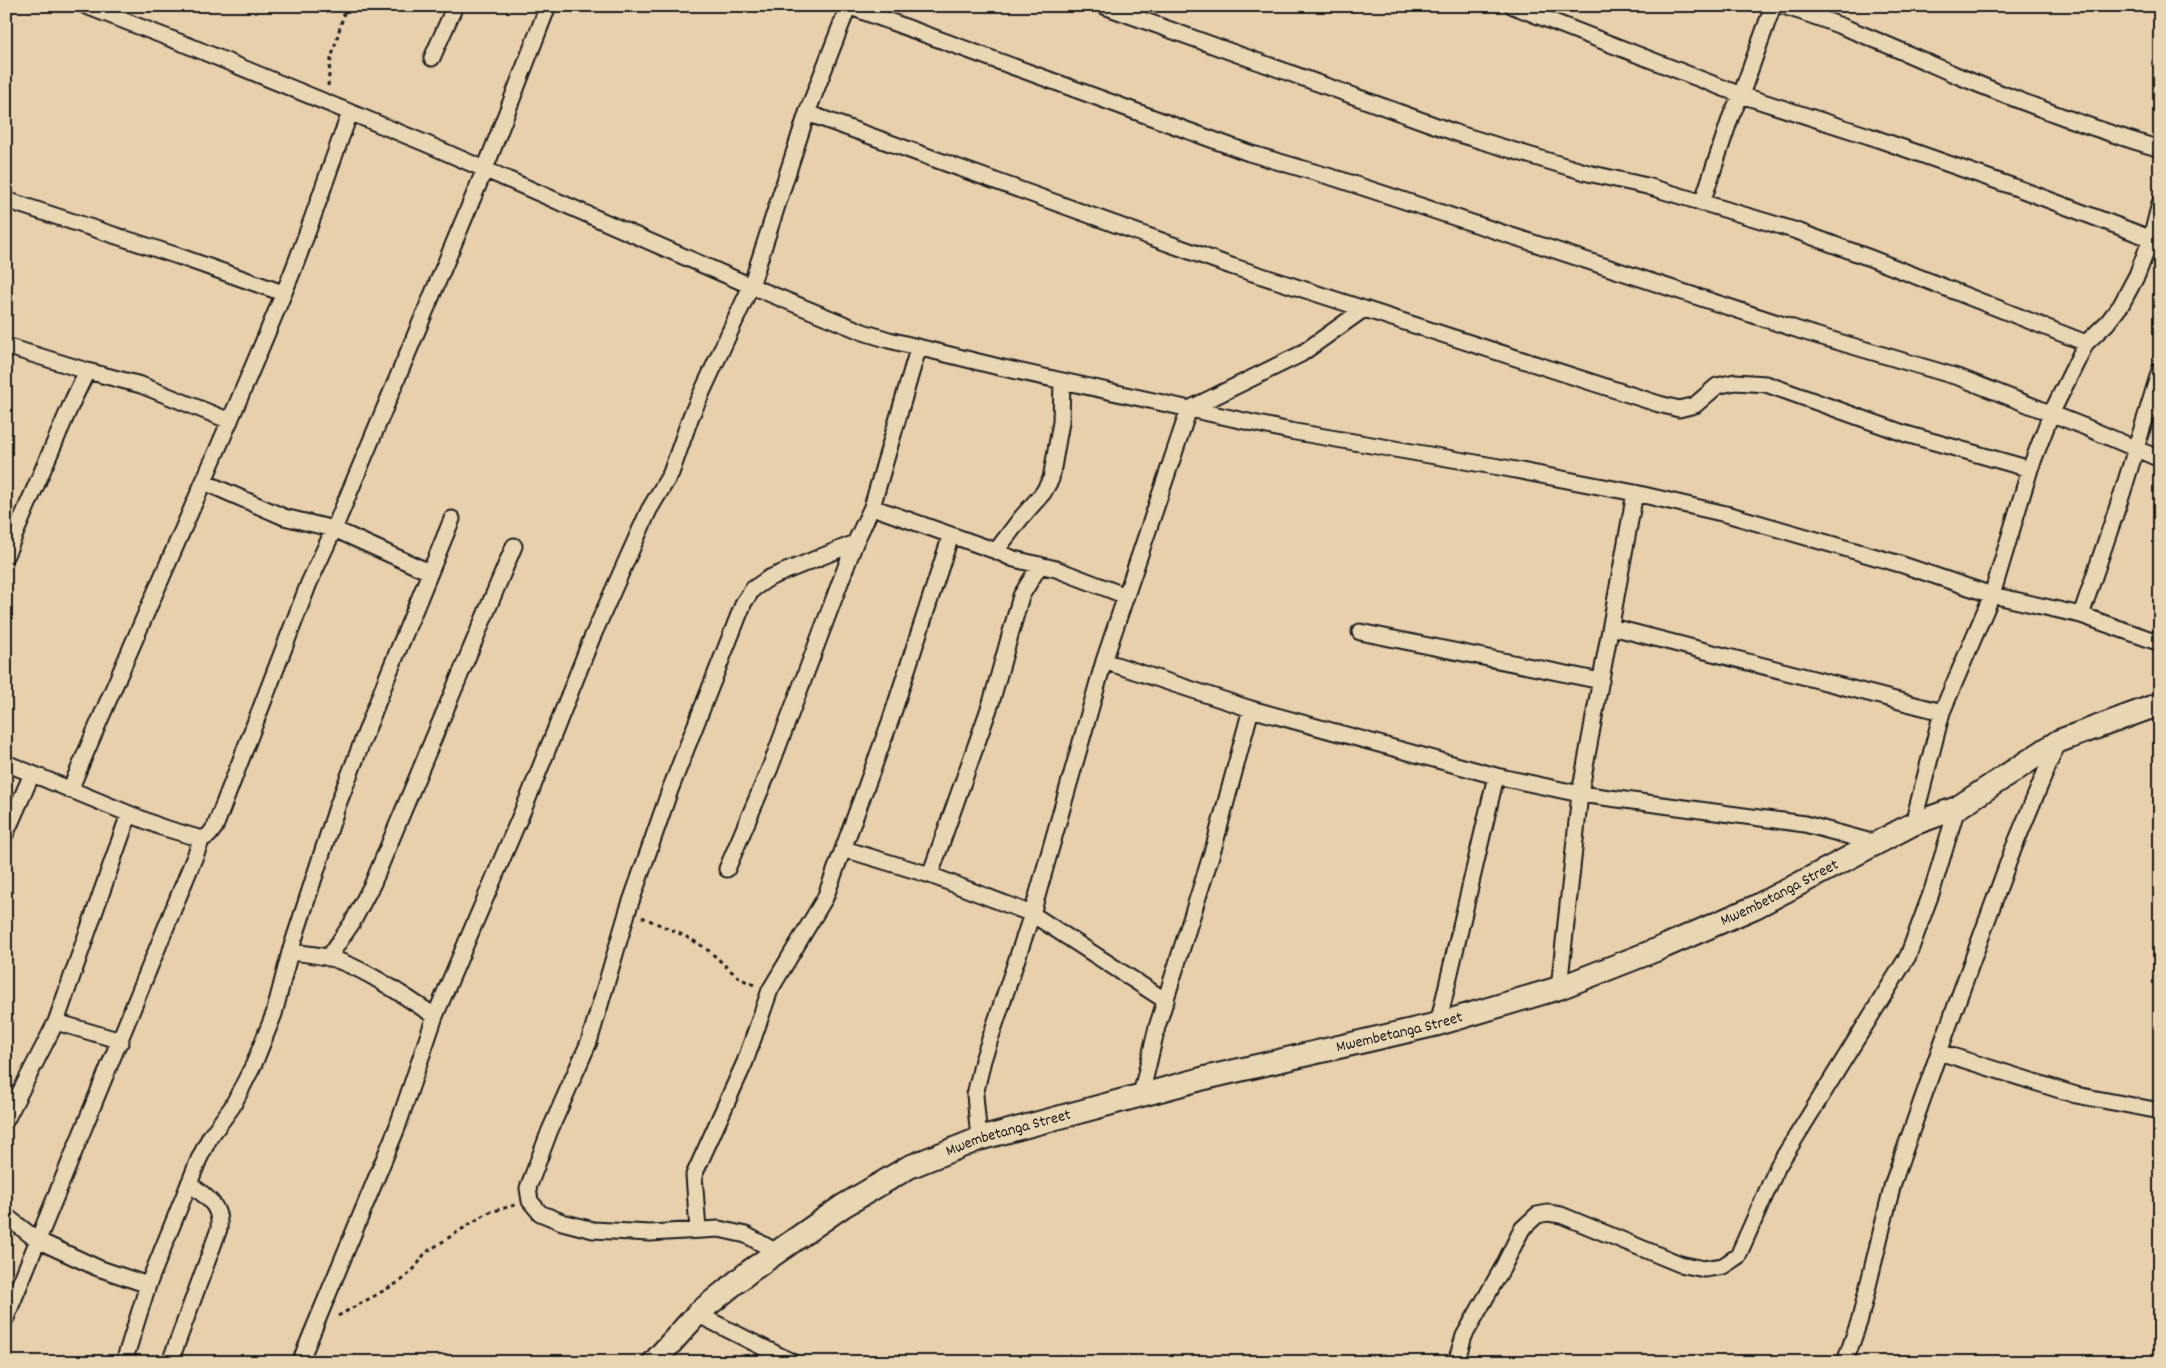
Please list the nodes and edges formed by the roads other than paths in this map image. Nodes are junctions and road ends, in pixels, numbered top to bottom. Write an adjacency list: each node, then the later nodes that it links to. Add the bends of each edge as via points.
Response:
1 (86, 6): 11 (street)
2 (456, 6): 9 (street)
3 (548, 6): 14 (street)
4 (848, 6): 12 (street); 29 (street, via 1193,134 1805,332 1961,378)
5 (1104, 6): 16 (street, via 1459,134)
6 (1513, 6): 10 (street)
7 (1773, 6): 10 (street)
8 (1783, 6): 13 (street, via 1882,42 2074,122)
9 (432, 58)
10 (1741, 95): 16 (street); 18 (street, via 2020,189)
11 (350, 113): 14 (street); 20 (street)
12 (807, 113): 19 (street); 21 (street, via 1166,244)
13 (2160, 149)
14 (485, 170): 19 (street); 38 (street)
15 (6, 200): 20 (street)
16 (1702, 203): 22 (street, via 1870,258)
17 (2160, 203): 18 (street)
18 (2155, 241): 22 (street, via 2121,305)
19 (751, 286): 24 (street, via 863,332); 77 (street, via 691,416 671,473 649,510 591,640 529,796)
20 (283, 293): 30 (street)
21 (1364, 309): 28 (street, via 1300,354); 33 (street, via 1679,409 1695,405 1717,386 1735,382 1766,384 1906,434)
22 (2086, 343): 29 (street)
23 (6, 346): 26 (street)
24 (918, 349): 27 (street); 36 (street)
25 (2160, 370): 31 (street)
26 (87, 371): 30 (street, via 141,385); 43 (street)
27 (1062, 381): 28 (street); 42 (street, via 1062,422 1051,480)
28 (1189, 410): 35 (street); 47 (street)
29 (2051, 414): 31 (street); 33 (street)
30 (230, 421): 34 (street)
31 (2135, 450): 32 (street); 48 (street)
32 (2160, 459)
33 (2030, 469): 46 (street)
34 (204, 482): 38 (street, via 284,517); 61 (street)
35 (1635, 493): 46 (street, via 1786,531); 49 (street)
36 (872, 507): 39 (street); 40 (street)
37 (452, 519): 45 (street)
38 (334, 529): 45 (street); 67 (street, via 309,583 215,827)
39 (950, 535): 42 (street); 69 (street, via 890,722)
40 (855, 543): 70 (street, via 770,768); 88 (street, via 769,578 753,589 744,602 628,910 589,1042 528,1188 530,1201 540,1213 592,1230 650,1233)
41 (514, 546): 74 (street, via 373,883 352,923)
42 (996, 551): 44 (street)
43 (6, 555)
44 (1040, 565): 47 (street); 71 (street, via 1021,596 991,703)
45 (429, 572): 73 (street, via 337,807)
46 (1992, 595): 48 (street); 56 (street)
47 (1126, 596): 52 (street)
48 (2081, 615): 51 (street)
49 (1612, 627): 53 (street); 56 (street)
50 (1360, 632): 53 (street)
51 (2160, 643)
52 (1104, 661): 55 (street); 72 (street)
53 (1601, 681): 62 (street)
54 (2160, 704): 57 (street, Mwembetanga Street)
55 (1251, 709): 60 (street); 76 (street, via 1215,843)
56 (1942, 712): 65 (street)
57 (2059, 741): 63 (street, Mwembetanga Street); 81 (street, via 2012,852)
58 (6, 763): 59 (street)
59 (32, 774): 61 (street); 66 (street)
60 (1496, 776): 62 (street); 79 (street)
61 (70, 790): 64 (street)
62 (1580, 794): 68 (street, via 1805,824); 75 (street)
63 (1957, 808): 65 (street, Mwembetanga Street); 99 (street, via 1908,956 1778,1166 1738,1256 1723,1266 1704,1269 1680,1264 1561,1216 1537,1215 1522,1229 1464,1336)
64 (129, 814): 67 (street); 78 (street)
65 (1913, 824): 68 (street, Mwembetanga Street)
66 (6, 833)
67 (202, 840): 80 (street)
68 (1875, 843): 75 (street, Mwembetanga Street, via 1755,907)
69 (844, 850): 71 (street); 88 (street, via 825,898 770,990 741,1071 694,1174)
70 (727, 869)
71 (930, 875): 72 (street)
72 (1032, 914): 76 (street); 85 (street, via 983,1060 975,1095)
73 (290, 952): 74 (street); 86 (street, via 274,1014 254,1064 232,1107 210,1137)
74 (328, 958): 77 (street, via 366,974)
75 (1559, 988): 79 (street, Mwembetanga Street)
76 (1166, 1001): 82 (street)
77 (435, 1016): 96 (street, via 397,1128)
78 (56, 1022): 80 (street); 84 (street)
79 (1438, 1024): 82 (street, Mwembetanga Street)
80 (121, 1042): 89 (street)
81 (1938, 1052): 83 (street, via 2076,1096); 100 (street, via 1893,1184 1860,1319)
82 (1141, 1095): 85 (street, Mwembetanga Street)
83 (2160, 1111)
84 (6, 1120)
85 (979, 1139): 90 (street, Mwembetanga Street, via 909,1167 843,1206)
86 (189, 1183): 91 (street); 95 (street, via 212,1202 220,1215 219,1229)
87 (6, 1216): 89 (street)
88 (698, 1230): 90 (street, via 719,1229 746,1235)
89 (37, 1240): 91 (street, via 98,1268); 93 (street)
90 (777, 1252): 92 (street, Mwembetanga Street)
91 (148, 1285): 94 (street)
92 (697, 1314): 97 (street, Mwembetanga Street); 98 (street)
93 (6, 1318)
94 (124, 1362)
95 (170, 1362)
96 (300, 1362)
97 (654, 1362)
98 (792, 1362)
99 (1456, 1362)
100 (1845, 1362)

